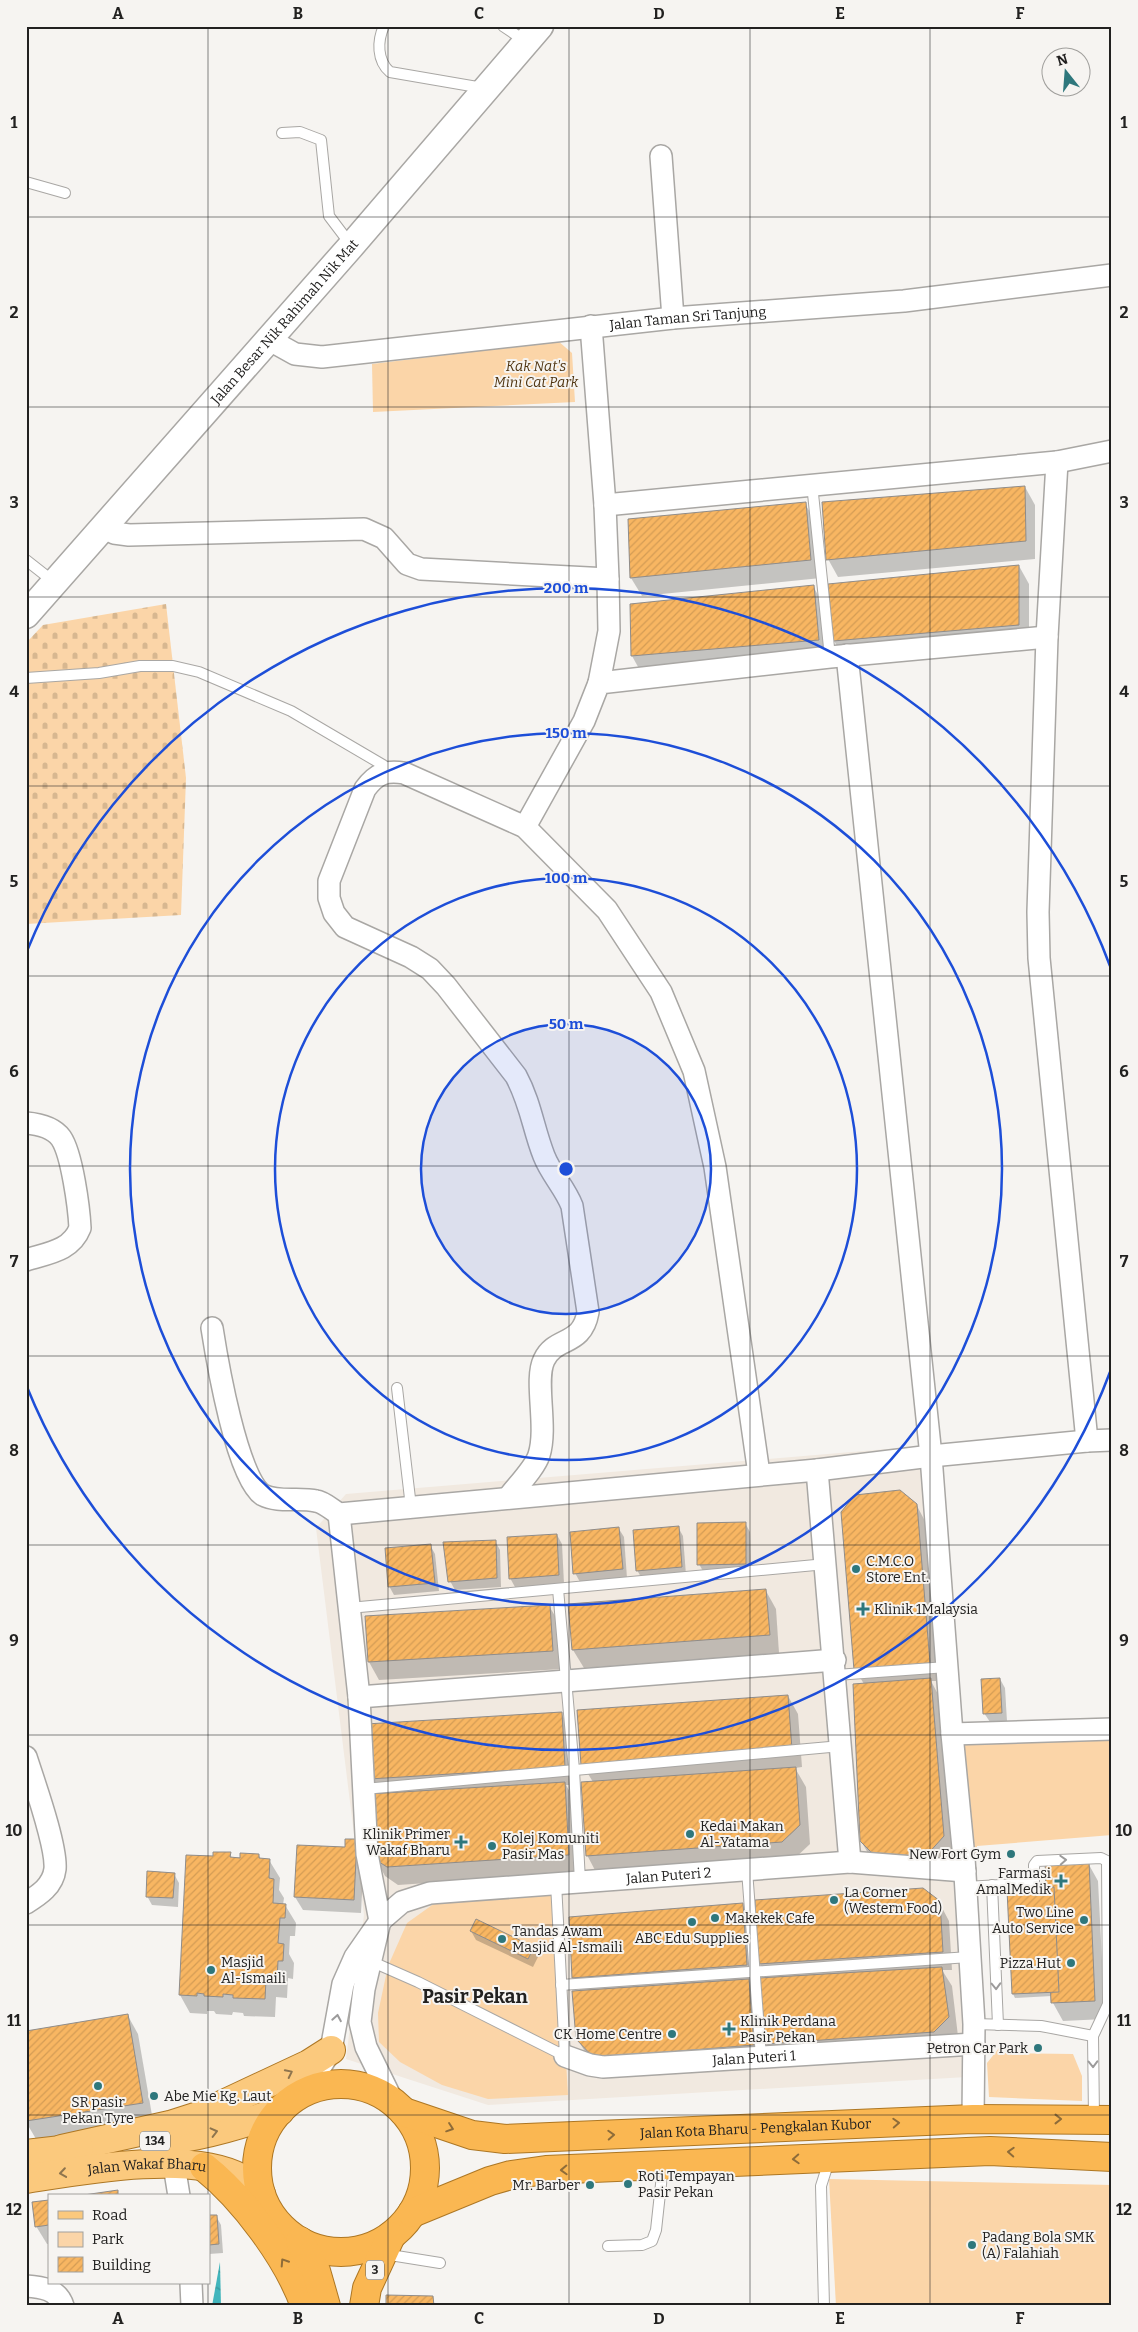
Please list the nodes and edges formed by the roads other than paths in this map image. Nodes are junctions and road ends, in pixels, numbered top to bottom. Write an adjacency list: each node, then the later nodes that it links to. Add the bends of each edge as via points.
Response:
1 (384, 26): 4 (lane, via 381,60 390,72)
2 (503, 26): 3 (lane)
3 (533, 34): 4 (street, Jalan Besar Nik Rahimah Nik Mat)
4 (487, 88): 9 (street, Jalan Besar Nik Rahimah Nik Mat)
5 (282, 132): 9 (lane, via 300,132 321,140 329,216)
6 (661, 156): 11 (street)
7 (26, 182): 8 (lane)
8 (65, 193)
9 (352, 246): 13 (street, Jalan Besar Nik Rahimah Nik Mat)
10 (1112, 275): 11 (street, Jalan Taman Sri Tanjung, via 904,301)
11 (673, 318): 12 (street, Jalan Taman Sri Tanjung)
12 (591, 326): 13 (street, Jalan Taman Sri Tanjung, via 512,341 322,357 295,354); 17 (street)
13 (268, 339): 18 (street, Jalan Besar Nik Rahimah Nik Mat)
14 (1112, 451): 15 (street)
15 (1056, 462): 16 (street); 23 (street)
16 (812, 484): 17 (street); 24 (lane)
17 (605, 504): 20 (street)
18 (103, 526): 20 (street, via 114,533 129,535 364,529 384,538 407,564 421,569); 21 (street, Jalan Besar Nik Rahimah Nik Mat)
19 (26, 560): 21 (lane)
20 (608, 579): 26 (street, via 609,631)
21 (54, 583): 22 (street, Jalan Besar Nik Rahimah Nik Mat)
22 (26, 615)
23 (1047, 638): 24 (street); 34 (street, via 1039,958)
24 (838, 656): 26 (street); 35 (street)
25 (26, 678): 27 (lane, via 99,673 140,666 173,666 199,672 291,711)
26 (599, 683): 28 (street, via 584,721)
27 (388, 771): 28 (street, via 404,773); 38 (street, via 374,777 365,789 336,862 329,881 329,898 334,913 345,927 411,957 430,969 446,986 516,1076 531,1108 544,1155 572,1206 588,1312 586,1326 576,1337 552,1350 544,1360 541,1373 544,1435 539,1457)
28 (525, 827): 37 (street, via 607,910 661,992 694,1071 715,1167)
29 (26, 1123): 30 (street, via 51,1129 60,1137 67,1151 80,1228 76,1239 65,1247)
30 (26, 1260)
31 (212, 1328): 40 (street, via 226,1399 252,1484 263,1495 318,1501)
32 (397, 1388): 39 (lane)
33 (1112, 1440): 34 (street)
34 (1088, 1441): 35 (street)
35 (931, 1456): 36 (street); 44 (street)
36 (817, 1470): 37 (street); 41 (street)
37 (759, 1474): 38 (street)
38 (508, 1498): 39 (street)
39 (410, 1507): 40 (street)
40 (339, 1514): 43 (street)
41 (826, 1564): 42 (lane); 45 (street)
42 (558, 1589): 43 (lane); 46 (lane)
43 (349, 1608): 47 (street)
44 (947, 1667): 45 (lane); 49 (street)
45 (835, 1668): 46 (street); 50 (street)
46 (566, 1681): 47 (street); 52 (lane)
47 (359, 1697): 53 (street)
48 (1112, 1729): 49 (street)
49 (952, 1734): 56 (street)
50 (841, 1746): 52 (lane); 54 (street)
51 (26, 1757): 60 (street, via 52,1845 55,1870 45,1891)
52 (574, 1770): 53 (lane); 57 (lane)
53 (364, 1789): 61 (street, via 367,1854)
54 (850, 1862): 55 (street, Jalan Puteri 2); 56 (street, Jalan Puteri 2)
55 (747, 1870): 57 (street, Jalan Puteri 2); 64 (lane)
56 (965, 1879): 59 (lane); 62 (street)
57 (580, 1881): 58 (street, Jalan Puteri 2)
58 (556, 1883): 61 (street, Jalan Puteri 2, via 430,1893 402,1902); 65 (lane)
59 (992, 1885): 66 (lane, one-way to 66); 68 (lane, one-way to 68, via 1034,1882 1034,1864 1037,1861 1101,1858 1107,1862 1108,2004)
60 (26, 1903)
61 (380, 1921): 63 (street)
62 (969, 1957): 64 (lane); 67 (street)
63 (363, 1959): 69 (street, one-way to 63, via 343,1984); 70 (lane, via 418,1982); 73 (street, via 360,2022 366,2047)
64 (754, 1972): 65 (lane); 71 (lane)
65 (562, 1986): 70 (lane)
66 (998, 2024): 67 (lane); 68 (lane, via 1041,2026)
67 (974, 2034): 71 (street, Jalan Puteri 1); 75 (street)
68 (1093, 2036): 76 (lane, one-way to 76)
69 (331, 2050): 72 (street); 77 (main road, one-way to 69, via 198,2116 309,2064)
70 (565, 2056): 71 (street, Jalan Puteri 1, via 599,2067)
71 (761, 2057)
72 (304, 2093): 73 (highway, via 321,2086 358,2085 376,2091); 74 (highway)
73 (398, 2106): 75 (highway, Jalan Kota Bharu - Pengkalan Kubor, one-way to 75, via 472,2135 505,2139); 87 (highway, via 415,2126 425,2161 425,2179)
74 (280, 2110): 77 (main road, Jalan Wakaf Bharu / 134, one-way to 74, via 202,2135); 86 (highway, via 267,2129 259,2150 257,2173)
75 (973, 2119): 76 (highway, Jalan Kota Bharu - Pengkalan Kubor, one-way to 76)
76 (1103, 2120)
77 (62, 2149): 78 (main road, Jalan Wakaf Bharu / 134)
78 (26, 2154)
79 (830, 2157): 80 (highway, one-way to 79, via 990,2151); 82 (highway, one-way to 82); 99 (lane, via 822,2186)
80 (1112, 2157)
81 (174, 2164): 83 (main road, Jalan Wakaf Bharu / 134); 84 (main road, Jalan Wakaf Bharu / 134, one-way to 84, via 118,2166); 85 (street)
82 (664, 2165): 87 (highway, one-way to 87, via 546,2170 511,2175); 90 (lane, via 652,2241 642,2246)
83 (204, 2167): 86 (main road, Jalan Wakaf Bharu / 134, via 241,2178); 96 (highway, one-way to 83, via 290,2273 253,2219 219,2179)
84 (26, 2180)
85 (179, 2194)
86 (262, 2194): 88 (highway, via 270,2213 283,2229)
87 (412, 2213): 89 (highway)
88 (300, 2241): 89 (highway, via 322,2250 346,2251); 97 (highway, via 316,2271)
89 (387, 2245): 91 (lane); 98 (highway, 3, via 367,2288)
90 (608, 2246)
91 (440, 2263)
92 (191, 2284): 95 (street)
93 (26, 2286): 94 (street, via 45,2287 61,2299)
94 (63, 2306)
95 (192, 2306)
96 (304, 2306)
97 (326, 2306)
98 (364, 2306)
99 (824, 2306)

